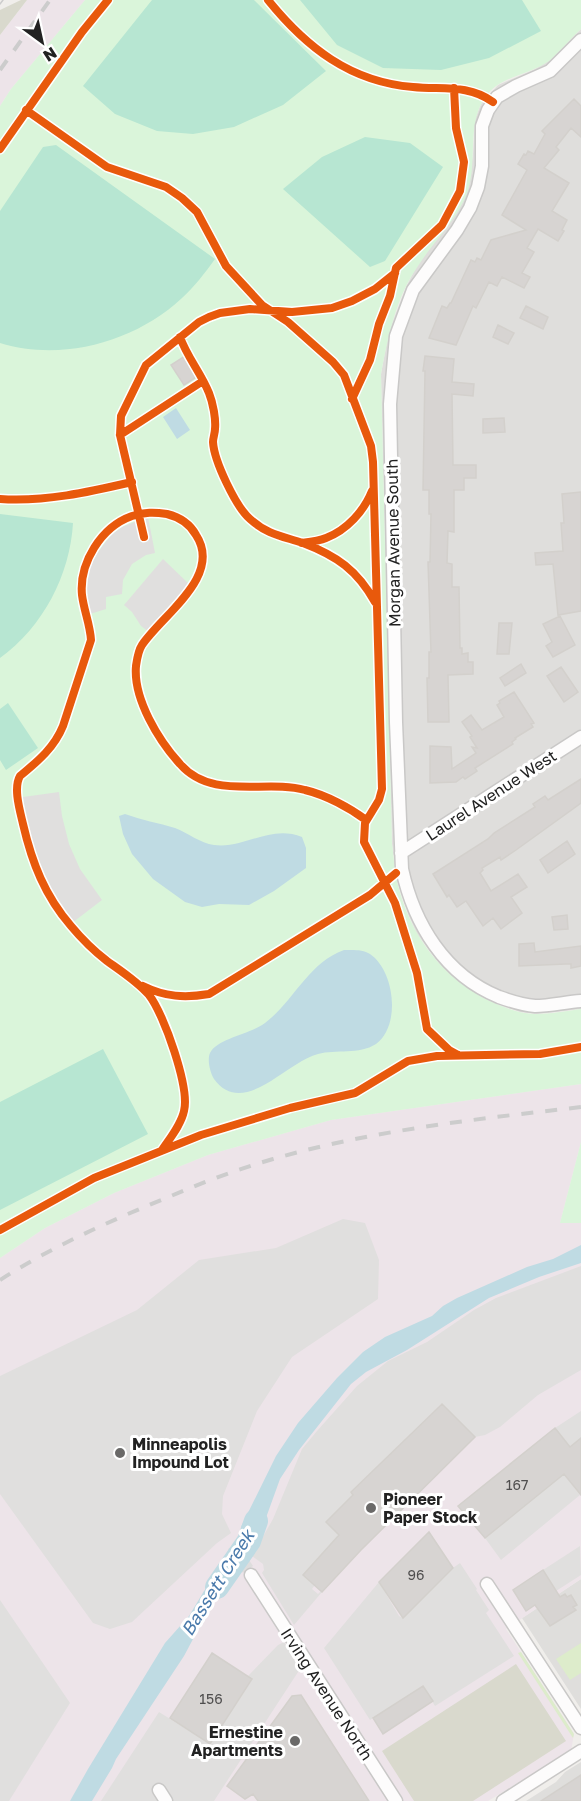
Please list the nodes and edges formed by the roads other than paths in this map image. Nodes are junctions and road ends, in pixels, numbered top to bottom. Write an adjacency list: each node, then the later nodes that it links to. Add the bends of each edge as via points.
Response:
1 (581, 40): 3 (street, Morgan Avenue South, via 550,71 497,97 488,110 482,126 478,188 470,208 413,290 396,336 390,404)
2 (581, 737): 3 (street, Laurel Avenue West)
3 (401, 853): 4 (street, Morgan Avenue South, via 406,887 417,915 455,970 487,992 510,1001 534,1006)
4 (581, 1001)
5 (251, 1575): 11 (street, Irving Avenue North)
6 (487, 1584): 7 (street)
7 (581, 1728)
8 (581, 1751): 12 (street)
9 (159, 1790): 10 (street)
10 (166, 1801)
11 (396, 1801)
12 (503, 1801)

